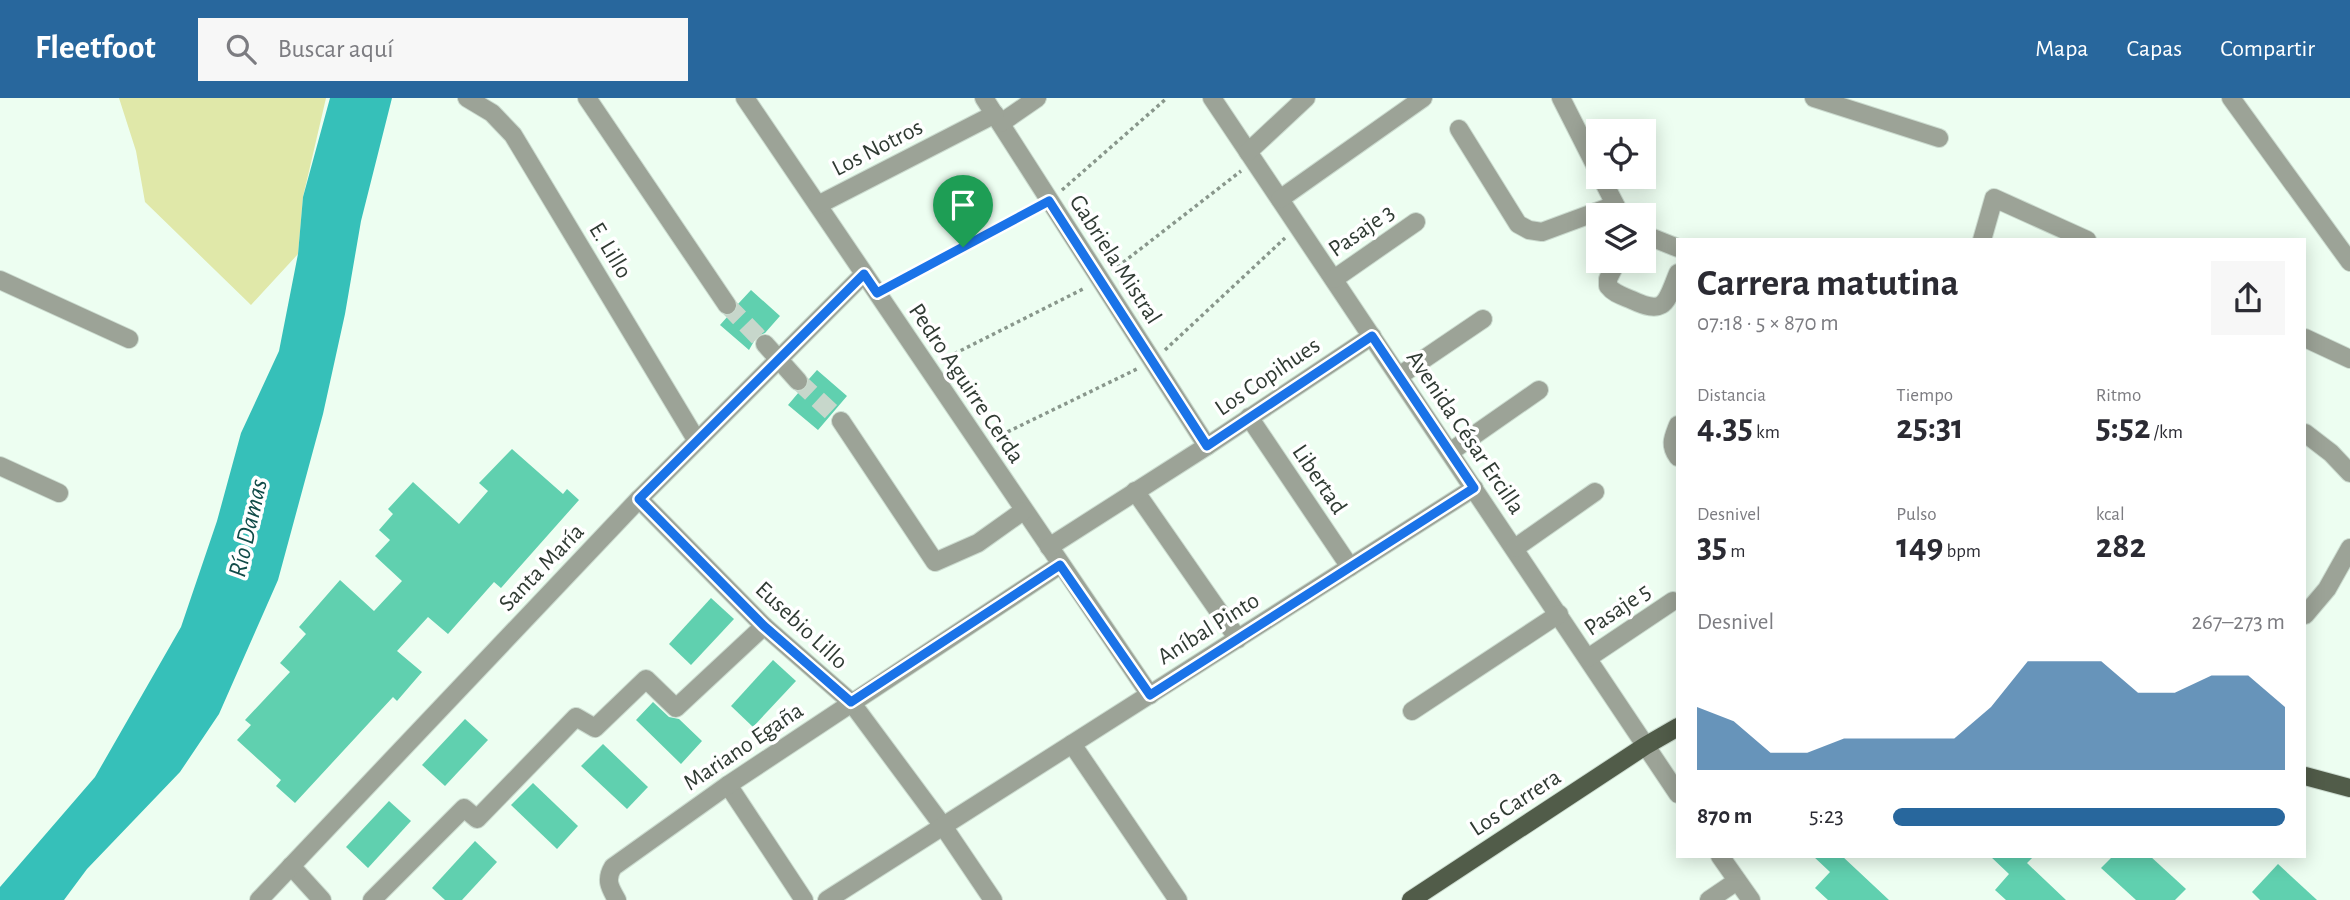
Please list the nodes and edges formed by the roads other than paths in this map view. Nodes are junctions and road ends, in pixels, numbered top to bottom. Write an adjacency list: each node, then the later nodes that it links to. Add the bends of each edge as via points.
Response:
1 (467, 98): 47 (street, E. Lillo, via 492,113 513,135)
2 (587, 98): 32 (street)
3 (984, 98): 12 (street, Gabriela Mistral)
4 (1037, 98): 12 (street, Los Notros)
5 (1212, 98): 16 (street, Avenida César Ercilla)
6 (1306, 98): 16 (street)
7 (1423, 98): 17 (street)
8 (1561, 98): 15 (street)
9 (2231, 98): 25 (street)
10 (746, 99): 18 (street, Pedro Aguirre Cerda)
11 (1820, 99): 14 (street)
12 (998, 118): 18 (street, Los Notros); 48 (street, Gabriela Mistral)
13 (1459, 129): 19 (street, via 1518,224 1542,232)
14 (1939, 138)
15 (1586, 147)
16 (1248, 152): 17 (street, Avenida César Ercilla)
17 (1280, 199): 28 (street, Avenida César Ercilla)
18 (818, 205): 27 (street, Pedro Aguirre Cerda)
19 (1586, 219)
20 (1416, 222): 28 (street, Pasaje 3)
21 (1983, 238): 22 (street, via 1994,198)
22 (2083, 238)
23 (1656, 239): 24 (street)
24 (1676, 247)
25 (2350, 262)
26 (1611, 273): 31 (street, via 1608,286 1612,291 1650,308)
27 (864, 274): 38 (street, Santa María); 58 (street, Pedro Aguirre Cerda)
28 (1334, 279): 34 (street, Avenida César Ercilla)
29 (0, 280): 36 (street)
30 (1676, 283): 31 (street)
31 (1672, 304)
32 (727, 305)
33 (1483, 319): 40 (street)
34 (1372, 336): 40 (street, Avenida César Ercilla); 43 (street, Los Copihues)
35 (2306, 338): 39 (street)
36 (129, 339)
37 (765, 344): 38 (street)
38 (779, 358): 41 (street); 47 (street, Santa María)
39 (2350, 359)
40 (1399, 376): 49 (street, Avenida César Ercilla)
41 (798, 381)
42 (1539, 390): 49 (street)
43 (1249, 417): 48 (street, Los Copihues); 63 (street, Libertad)
44 (841, 421): 58 (street, via 935,562 978,543)
45 (1676, 430): 50 (street, via 1671,441)
46 (2306, 434): 52 (street)
47 (697, 441): 57 (street, Santa María)
48 (1207, 446): 54 (street, Los Copihues)
49 (1450, 452): 53 (street, Avenida César Ercilla)
50 (1676, 454)
51 (0, 466): 56 (street)
52 (2350, 473)
53 (1474, 488): 60 (street, Avenida César Ercilla); 63 (street, Aníbal Pinto)
54 (1135, 491): 59 (street, Los Copihues); 68 (street)
55 (1595, 492): 60 (street)
56 (59, 493)
57 (639, 499): 67 (street, Eusebio Lillo); 82 (street, Santa María)
58 (1023, 511): 59 (street, Pedro Aguirre Cerda)
59 (1049, 547): 62 (street, Pedro Aguirre Cerda)
60 (1515, 548): 65 (street, Avenida César Ercilla)
61 (2350, 548): 66 (street, via 2327,589)
62 (1060, 565): 70 (street, Pedro Aguirre Cerda); 71 (street, Mariano Egaña)
63 (1350, 568): 68 (street, Aníbal Pinto)
64 (1673, 601): 69 (street, Pasaje 5)
65 (1559, 614): 69 (street, Avenida César Ercilla); 72 (street)
66 (2306, 614)
67 (764, 626): 71 (street, Eusebio Lillo); 87 (street, via 676,708 646,679 595,728 576,717 477,819 464,808)
68 (1238, 639): 70 (street, Aníbal Pinto)
69 (1588, 658): 75 (street, Avenida César Ercilla)
70 (1150, 695): 74 (street, Aníbal Pinto)
71 (851, 702): 77 (street, Mariano Egaña); 80 (street, Eusebio Lillo)
72 (1412, 711)
73 (1676, 728): 75 (main road, Los Carrera)
74 (1072, 744): 80 (street, Aníbal Pinto); 91 (street)
75 (1645, 746): 79 (street, Avenida César Ercilla); 92 (main road, Los Carrera)
76 (2306, 776): 78 (main road)
77 (728, 785): 84 (street, Mariano Egaña, via 613,867 608,875); 88 (street)
78 (2350, 788)
79 (1676, 791)
80 (943, 826): 89 (street, Aníbal Pinto); 90 (street, Eusebio Lillo)
81 (1721, 858): 83 (street)
82 (291, 866): 85 (street, Santa María); 86 (street)
83 (1737, 881): 93 (street); 94 (street)
84 (613, 893)
85 (260, 900)
86 (322, 900)
87 (372, 900)
88 (804, 900)
89 (827, 900)
90 (993, 900)
91 (1178, 900)
92 (1411, 900)
93 (1709, 900)
94 (1751, 900)

